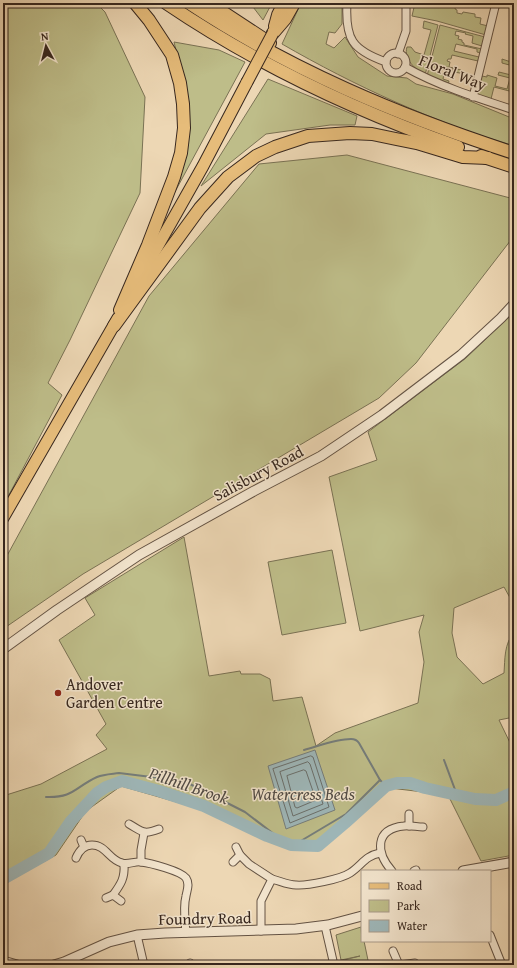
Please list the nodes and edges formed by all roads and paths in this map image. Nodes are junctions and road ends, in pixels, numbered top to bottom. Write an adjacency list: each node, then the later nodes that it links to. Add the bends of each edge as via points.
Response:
1 (135, 3): 22 (highway, via 172,56 180,83 184,128 181,153 174,177)
2 (166, 3): 19 (highway, via 216,35 323,92 420,134)
3 (189, 3): 15 (highway)
4 (209, 3): 15 (highway, via 287,54)
5 (284, 3): 10 (highway)
6 (294, 3): 10 (highway)
7 (347, 3): 13 (street, via 348,33 356,47 365,54)
8 (406, 3): 12 (street, Floral Way, via 406,31)
9 (496, 3): 16 (street)
10 (282, 17): 11 (highway)
11 (273, 33): 22 (main road, bridge, via 204,166)
12 (398, 54): 13 (street, via 391,54); 14 (street, via 404,58)
13 (386, 62): 14 (street, via 388,70 394,72)
14 (405, 67): 16 (street, Floral Way)
15 (301, 68): 18 (highway, via 391,109)
16 (473, 97): 17 (street, Floral Way)
17 (514, 110)
18 (514, 153)
19 (488, 158): 20 (highway); 22 (highway, via 463,157 372,134 308,136 276,146 256,156 228,177 205,203)
20 (514, 166)
21 (514, 304): 24 (street, Salisbury Road, via 461,355 382,415 321,456 139,555)
22 (114, 326): 23 (main road)
23 (3, 518)
24 (3, 650)
25 (409, 814): 27 (street)
26 (129, 824): 30 (street)
27 (409, 826): 28 (street); 34 (street, via 399,827 385,834)
28 (423, 827)
29 (159, 829): 30 (street)
30 (144, 833): 37 (street)
31 (81, 840): 32 (street)
32 (84, 847): 36 (street); 40 (street, via 101,847 113,859)
33 (236, 847): 35 (street)
34 (380, 853): 41 (street); 43 (street, via 367,858 346,875 309,885 295,885)
35 (240, 856): 38 (street); 43 (street)
36 (76, 858)
37 (140, 862): 40 (street); 50 (street, via 175,870 188,880 184,906)
38 (233, 862)
39 (514, 862): 42 (street)
40 (124, 864): 44 (street, via 124,877)
41 (391, 870)
42 (480, 870)
43 (272, 879): 49 (street, via 261,901)
44 (113, 895): 45 (street); 46 (street)
45 (106, 898)
46 (121, 901)
47 (361, 916): 48 (street, Foundry Road)
48 (325, 926): 49 (street, Foundry Road); 58 (street)
49 (261, 931): 50 (street, Foundry Road)
50 (186, 933): 51 (street, Foundry Road)
51 (137, 935): 56 (street, Foundry Road, via 109,942); 57 (street)
52 (491, 938): 61 (street)
53 (393, 951): 59 (street)
54 (5, 963): 55 (street)
55 (17, 965)
56 (54, 965)
57 (144, 965)
58 (334, 965)
59 (400, 965): 60 (street)
60 (415, 965)
61 (502, 965)

